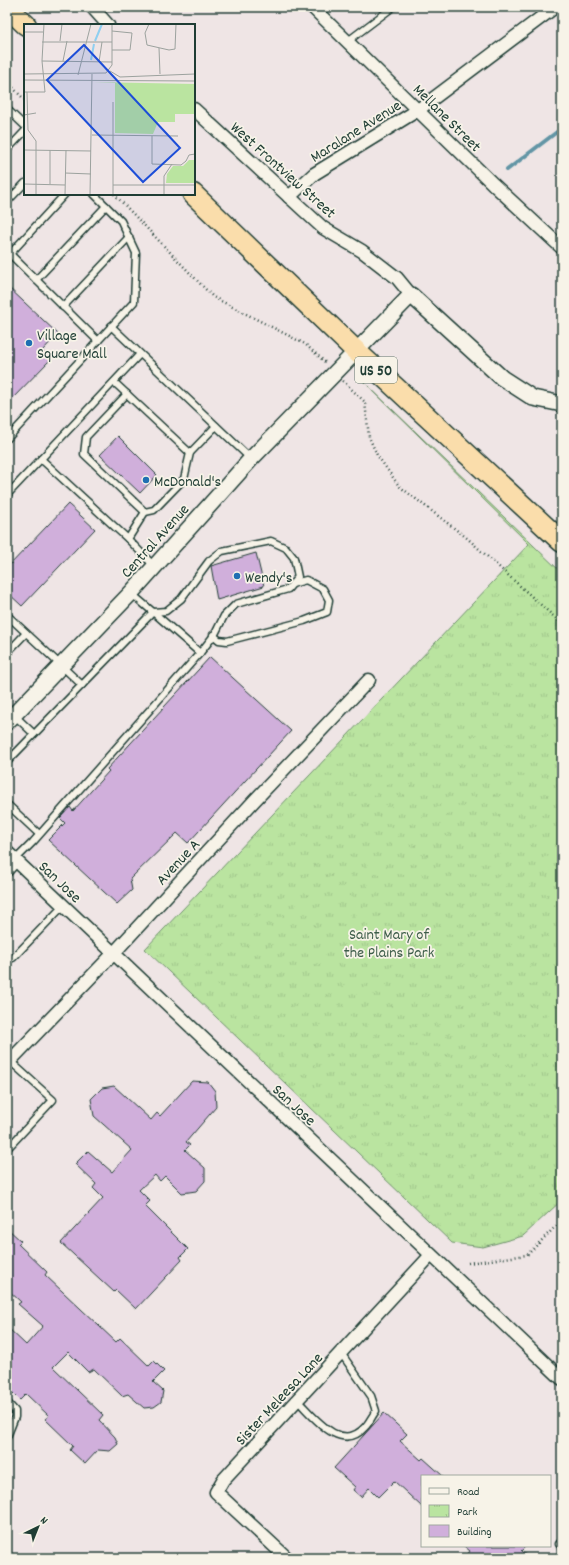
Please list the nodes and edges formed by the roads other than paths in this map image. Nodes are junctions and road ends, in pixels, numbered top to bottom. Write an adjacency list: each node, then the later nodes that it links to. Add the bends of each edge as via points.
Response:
1 (7, 7): 6 (highway)
2 (92, 7): 7 (street)
3 (312, 7): 8 (street, Mellane Street)
4 (393, 7): 8 (lane)
5 (555, 7): 11 (street, Maralane Avenue)
6 (25, 24)
7 (107, 24)
8 (348, 42): 11 (street, Mellane Street)
9 (7, 109): 12 (lane)
10 (195, 110): 19 (street, West Frontview Street)
11 (418, 110): 19 (street, Maralane Avenue, via 314,174); 23 (street, Mellane Street)
12 (24, 125)
13 (24, 132): 14 (lane)
14 (7, 150)
15 (24, 184): 20 (lane)
16 (65, 195): 24 (lane)
17 (95, 195): 21 (lane)
18 (195, 195): 30 (highway, US 50)
19 (289, 198): 26 (street, West Frontview Street, via 323,228 362,251 397,278)
20 (7, 202)
21 (106, 206): 22 (lane, via 121,221); 25 (lane)
22 (129, 237): 27 (lane); 28 (lane, via 136,253 134,302)
23 (562, 248)
24 (8, 253): 25 (lane)
25 (36, 280): 27 (lane)
26 (411, 295): 30 (street, Central Avenue); 34 (street, via 502,378 533,398)
27 (63, 307): 29 (lane)
28 (111, 326): 29 (lane); 31 (lane)
29 (98, 341): 36 (lane)
30 (356, 350): 39 (street, Central Avenue); 43 (highway, US 50)
31 (140, 354): 32 (lane); 35 (lane)
32 (114, 382): 33 (lane); 38 (lane)
33 (127, 394): 37 (lane); 41 (lane, via 86,437 84,454)
34 (562, 404)
35 (216, 426): 37 (lane); 39 (lane)
36 (7, 439)
37 (190, 453): 41 (lane, via 184,479 154,510)
38 (41, 459): 40 (lane); 42 (lane)
39 (251, 459): 44 (street, Central Avenue)
40 (7, 495)
41 (145, 512): 42 (lane)
42 (128, 539): 44 (lane)
43 (562, 542)
44 (154, 566): 46 (street, Central Avenue)
45 (292, 584): 47 (lane, via 298,577 294,558 286,548 271,541 222,551 204,567 181,599 166,611); 50 (lane, via 288,588 236,604 224,616); 50 (lane, via 306,580 323,589 329,600 327,612 304,621 227,641 219,640)
46 (131, 593): 47 (lane); 53 (street, Central Avenue)
47 (153, 612): 52 (lane); 55 (lane)
48 (7, 615): 49 (lane)
49 (26, 633): 51 (lane); 53 (lane)
50 (214, 635): 52 (lane)
51 (7, 653)
52 (200, 653): 60 (lane)
53 (61, 666): 55 (lane); 56 (street, Central Avenue)
54 (369, 680): 64 (street, Avenue A)
55 (82, 685): 57 (lane)
56 (11, 719): 57 (lane)
57 (34, 734): 58 (lane)
58 (7, 762)
59 (7, 804): 60 (lane)
60 (39, 834): 61 (lane)
61 (13, 858): 62 (lane); 63 (street, San Jose)
62 (7, 874)
63 (64, 906): 64 (street, San Jose); 65 (lane)
64 (113, 954): 66 (street, Avenue A); 68 (street, San Jose)
65 (13, 958)
66 (8, 1062): 67 (lane, via 53,1100)
67 (7, 1149)
68 (431, 1255): 69 (street, Sister Meleesa Lane); 70 (street, San Jose)
69 (341, 1353): 71 (street, Sister Meleesa Lane); 71 (lane, via 371,1396 376,1411 365,1428 346,1438 335,1435)
70 (562, 1379)
71 (297, 1400): 76 (street, Sister Meleesa Lane, via 216,1492)
72 (7, 1402): 73 (lane, via 15,1411 15,1418)
73 (7, 1437)
74 (562, 1540): 75 (lane, via 559,1544)
75 (562, 1546)
76 (287, 1558)

